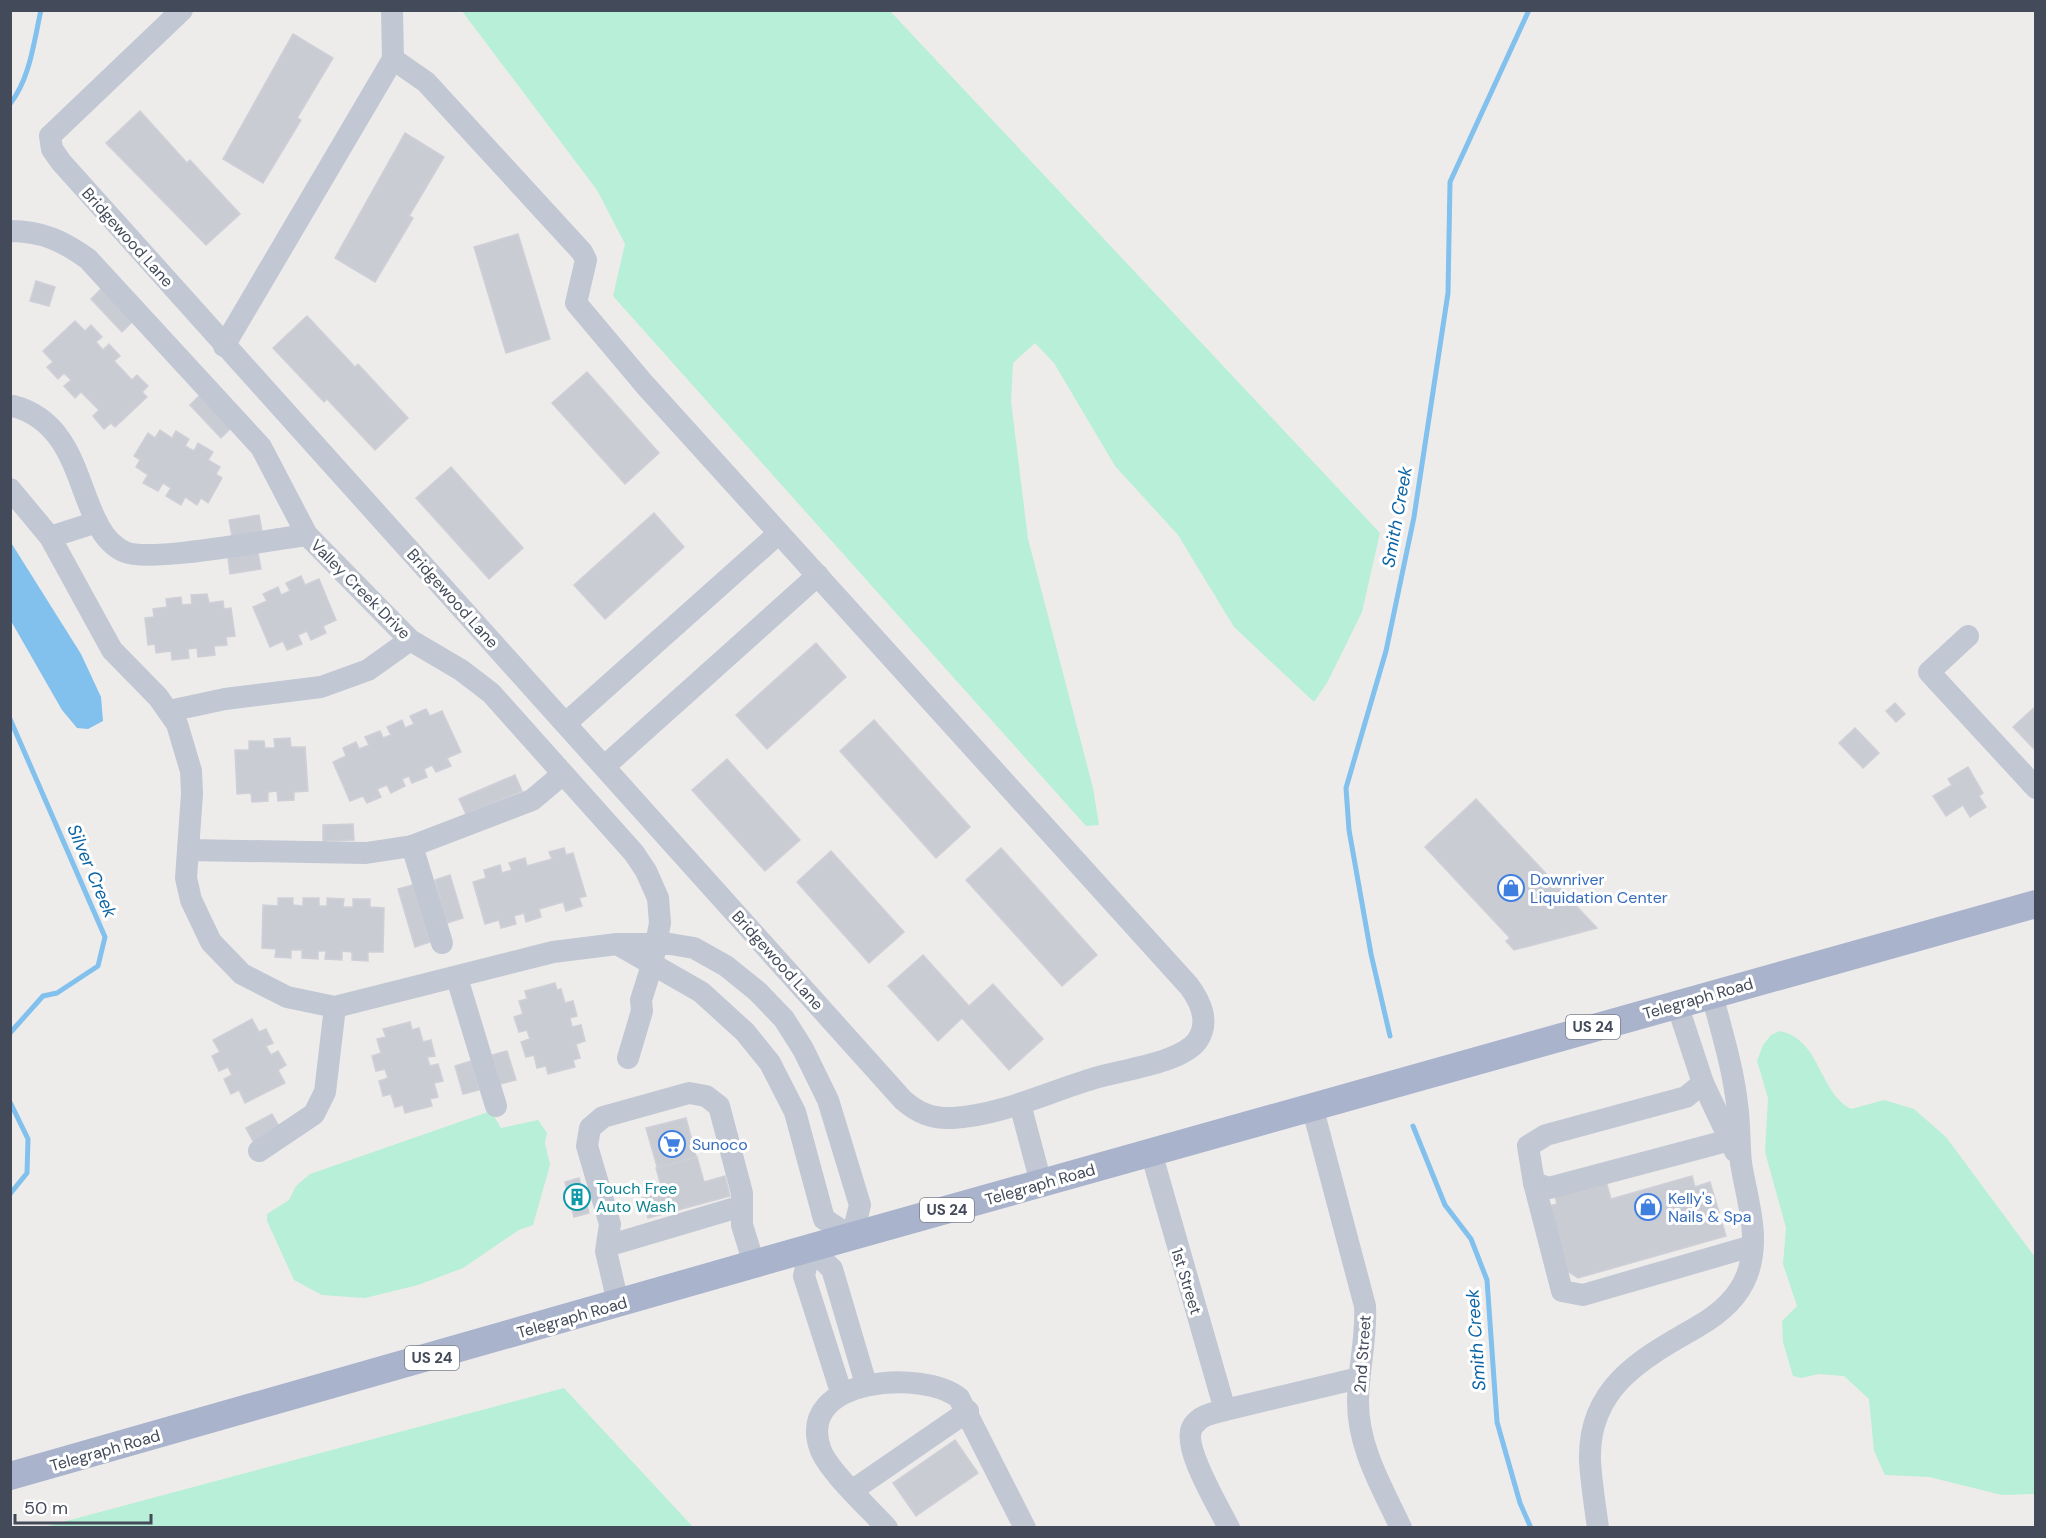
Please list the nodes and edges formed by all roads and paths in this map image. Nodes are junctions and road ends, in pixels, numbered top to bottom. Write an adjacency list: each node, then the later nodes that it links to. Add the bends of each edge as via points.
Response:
1 (182, 10): 5 (street, Bridgewood Lane, via 50,136 52,149 61,162)
2 (392, 10): 3 (street)
3 (393, 58): 5 (street); 9 (street, Bridgewood Lane, via 426,82 582,252 586,260 576,303 645,386)
4 (10, 231): 10 (street, Valley Creek Drive, via 44,234 59,240 105,276 261,447)
5 (224, 346): 16 (street, Bridgewood Lane)
6 (13, 406): 8 (street, via 27,409 53,430 66,447)
7 (10, 489): 11 (street)
8 (97, 522): 10 (street, via 109,542 127,553 186,551); 11 (street)
9 (779, 532): 12 (street, Bridgewood Lane); 16 (street)
10 (306, 535): 14 (street, Valley Creek Drive)
11 (50, 537): 15 (street, via 112,650)
12 (818, 575): 17 (street); 32 (street, Bridgewood Lane, via 1197,997 1203,1029 1188,1050)
13 (1968, 636): 19 (street, via 1929,672)
14 (410, 640): 15 (street, via 368,670 321,687 225,699); 18 (street, Valley Creek Drive, via 491,693)
15 (169, 711): 21 (street, via 183,738 191,771)
16 (566, 723): 17 (street, Bridgewood Lane)
17 (605, 766): 32 (street, Bridgewood Lane, via 903,1100 924,1115 940,1118)
18 (563, 774): 20 (street, via 532,800); 24 (street, Valley Creek Drive, via 646,871 658,898 660,923)
19 (2036, 788)
20 (412, 846): 21 (street, via 366,853); 23 (street)
21 (188, 850): 28 (street, via 186,878 191,900 203,929 224,957 242,974 270,990)
22 (2036, 904): 26 (main road, Telegraph Road / US 24)
23 (442, 944)
24 (654, 954): 25 (street, via 617,944 553,952); 29 (street, Valley Creek Drive); 31 (street, via 694,948 726,966 757,991 784,1019); 35 (street, via 745,1032 770,1063)
25 (458, 978): 28 (street); 33 (street)
26 (1712, 994): 27 (main road, Telegraph Road / US 24); 39 (street, via 1737,1104)
27 (1677, 1004): 30 (street); 34 (main road, Telegraph Road / US 24)
28 (335, 1007): 37 (street, via 325,1092 314,1114)
29 (628, 1058)
30 (1703, 1083): 36 (street); 41 (street, via 1686,1097 1546,1135 1528,1146)
31 (828, 1100): 35 (street); 43 (street, via 860,1205)
32 (1020, 1104): 40 (street)
33 (496, 1106)
34 (1312, 1106): 38 (main road, Telegraph Road / US 24); 49 (street, 2nd Street, via 1365,1306)
35 (795, 1112): 43 (street, via 824,1219)
36 (1730, 1140): 39 (street); 41 (street, via 1549,1188)
37 (259, 1151)
38 (1151, 1152): 40 (main road, Telegraph Road / US 24); 52 (street, 1st Street)
39 (1741, 1163): 45 (street, via 1754,1225)
40 (1041, 1183): 43 (main road, Telegraph Road / US 24)
41 (1534, 1183): 45 (street, via 1562,1291 1583,1295)
42 (742, 1206): 44 (street); 44 (street, via 719,1106 706,1096 689,1093 603,1117 590,1128 587,1146 610,1224); 47 (street, via 742,1225)
43 (852, 1237): 46 (main road, Telegraph Road / US 24)
44 (607, 1246): 48 (street)
45 (1752, 1246): 60 (street, via 1746,1277 1730,1303 1639,1362 1608,1395 1594,1425 1591,1443)
46 (810, 1248): 47 (main road, Telegraph Road / US 24); 50 (street, via 832,1269); 51 (street, via 804,1276)
47 (754, 1264): 48 (main road, Telegraph Road / US 24)
48 (618, 1304): 54 (main road, Telegraph Road / US 24)
49 (1359, 1378): 52 (street); 59 (street, 2nd Street, via 1363,1439)
50 (866, 1384): 51 (street); 53 (street, via 930,1384 959,1398)
51 (841, 1392): 55 (street, via 821,1415 817,1437 824,1458)
52 (1225, 1410): 58 (street, via 1202,1416 1192,1427 1189,1446)
53 (968, 1411): 55 (street); 57 (street)
54 (10, 1476)
55 (853, 1490): 56 (street)
56 (887, 1527)
57 (1025, 1527)
58 (1229, 1527)
59 (1401, 1527)
60 (1598, 1527)

